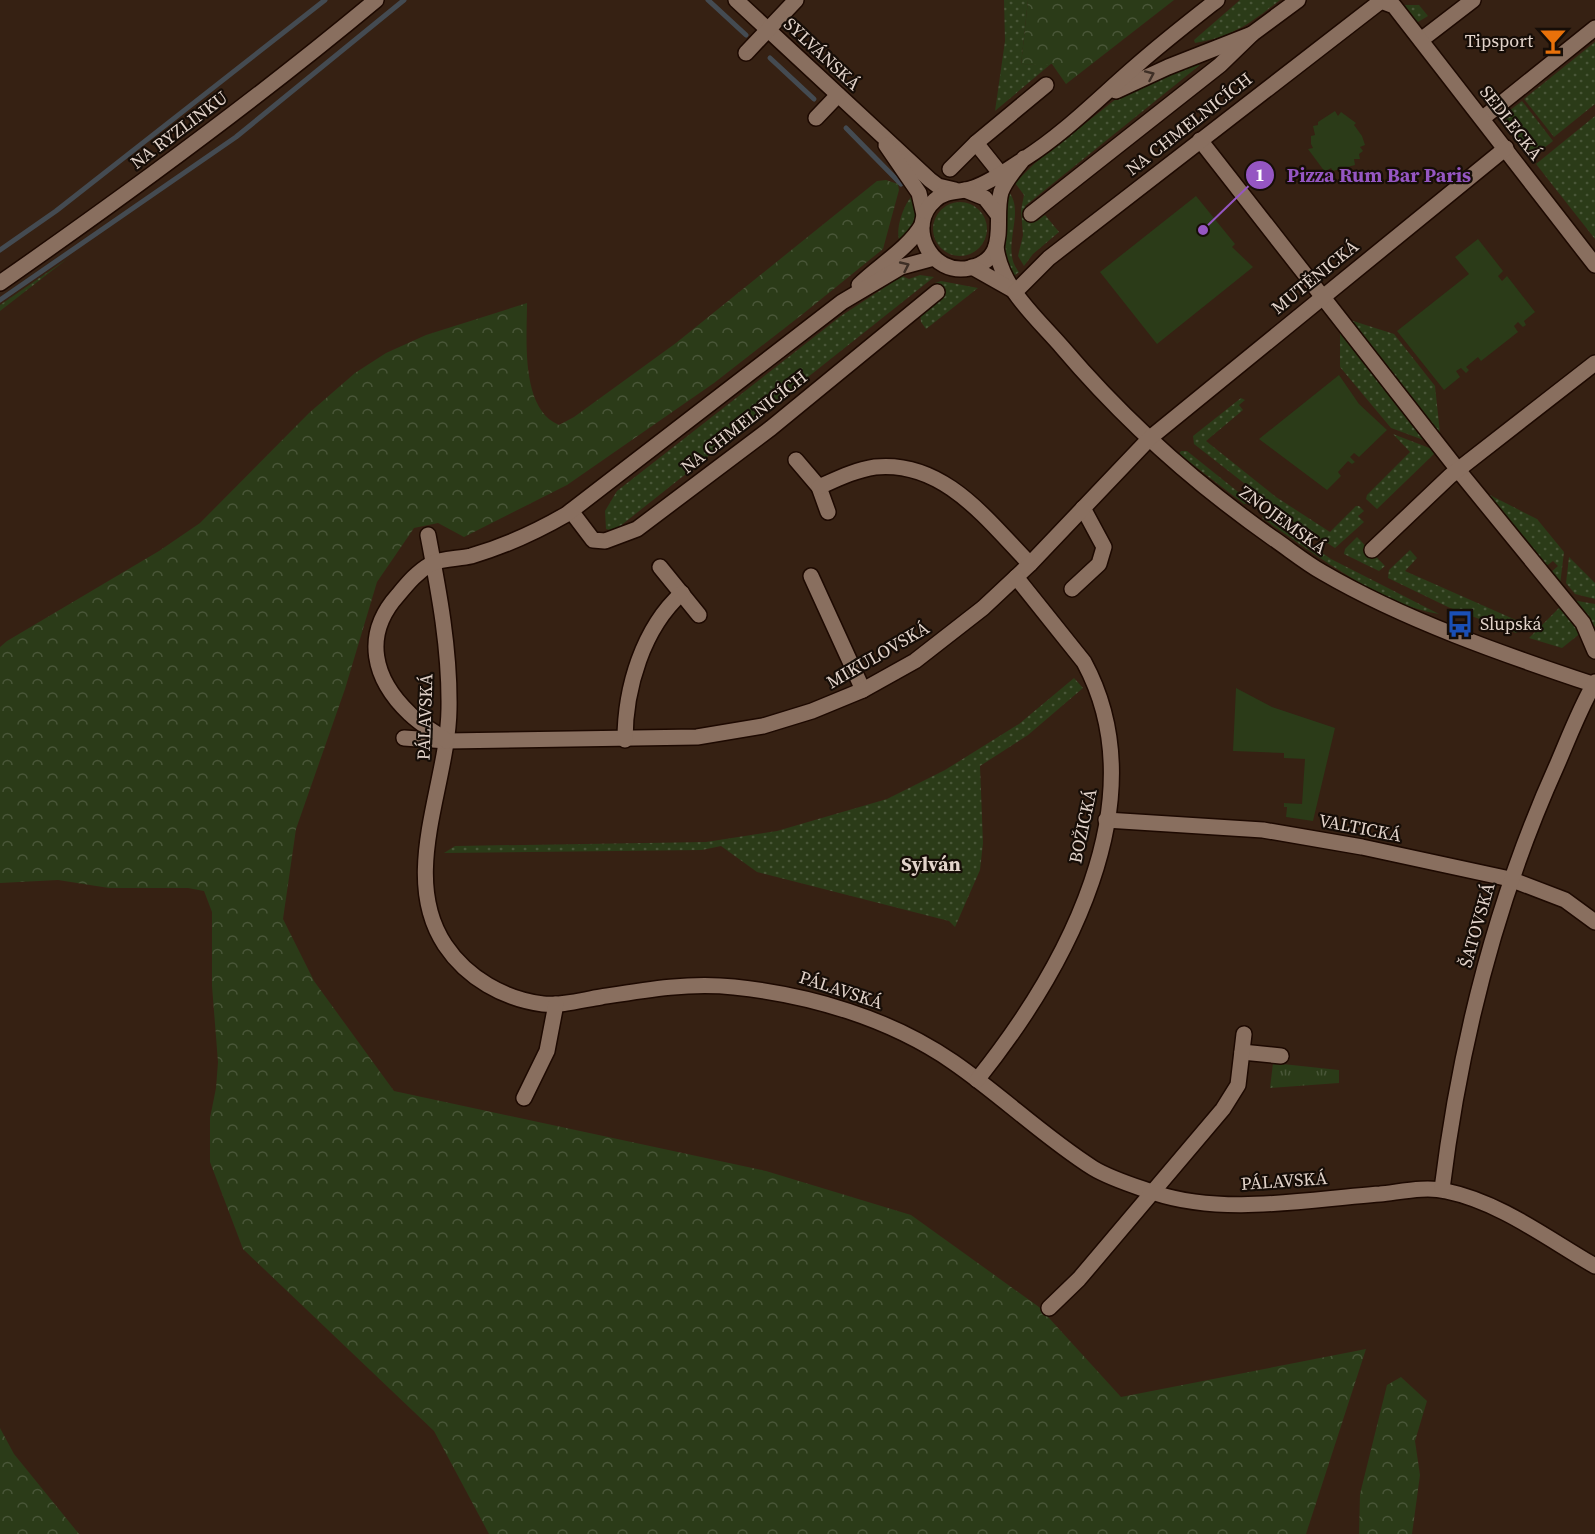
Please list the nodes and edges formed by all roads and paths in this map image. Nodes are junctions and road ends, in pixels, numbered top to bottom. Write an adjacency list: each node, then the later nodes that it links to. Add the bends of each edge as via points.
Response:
1 (376, 0): 33 (street, NA RYZLINKU, via 184,152)
2 (736, 0): 9 (street, SYLVÁNSKÁ)
3 (796, 0): 9 (street)
4 (1217, 0): 15 (street, NA CHMELNICÍCH)
5 (1298, 0): 10 (street, NA CHMELNICÍCH)
6 (1468, 2): 11 (street)
7 (1394, 6): 11 (street, SEDLECKÁ); 19 (street, NA CHMELNICÍCH, via 1386,1 1376,3)
8 (1595, 28): 17 (street)
9 (768, 30): 12 (street); 14 (street, SYLVÁNSKÁ)
10 (1252, 34): 15 (street, NA CHMELNICÍCH, one-way to 10, via 1168,67); 26 (street, NA CHMELNICÍCH, via 1220,65)
11 (1422, 40): 17 (street, SEDLECKÁ)
12 (746, 53)
13 (1046, 85): 20 (street)
14 (838, 95): 16 (street); 18 (street, SYLVÁNSKÁ)
15 (1097, 101): 22 (street, NA CHMELNICÍCH)
16 (816, 118)
17 (1483, 118): 21 (street, SEDLECKÁ)
18 (880, 136): 25 (street, SYLVÁNSKÁ, via 938,186); 28 (street, SYLVÁNSKÁ, via 919,193)
19 (1200, 140): 35 (street, NA CHMELNICÍCH, via 1049,258); 36 (street)
20 (976, 143): 23 (street); 24 (street)
21 (1506, 148): 31 (street, SEDLECKÁ); 36 (street, MUTĚNICKÁ)
22 (1024, 158): 24 (street, NA CHMELNICÍCH); 27 (street, NA CHMELNICÍCH, via 1002,190)
23 (950, 169)
24 (1000, 173): 25 (street, NA CHMELNICÍCH)
25 (960, 190): 27 (street, via 985,198); 28 (street, NA CHMELNICÍCH, via 936,199)
26 (1031, 214)
27 (998, 215): 29 (street, NA CHMELNICÍCH, via 1000,236)
28 (923, 220): 30 (street, via 924,245); 37 (street, NA CHMELNICÍCH, via 910,242 879,265)
29 (996, 246): 32 (street, via 986,260); 35 (street, ZNOJEMSKÁ)
30 (934, 258): 32 (street, via 956,268); 37 (street, NA CHMELNICÍCH, one-way to 30, via 901,267)
31 (1595, 265)
32 (972, 267): 35 (street, ZNOJEMSKÁ)
33 (0, 283)
34 (937, 292): 44 (street, NA CHMELNICÍCH, via 771,428 638,529 605,541 593,540)
35 (1014, 292): 39 (street, ZNOJEMSKÁ, via 1076,364)
36 (1322, 295): 39 (street, MUTĚNICKÁ); 41 (street)
37 (842, 302): 44 (street, NA CHMELNICÍCH)
38 (1595, 363): 41 (street)
39 (1150, 438): 43 (street, MIKULOVSKÁ); 57 (street, ZNOJEMSKÁ, via 1238,514 1321,572 1396,610)
40 (796, 460): 42 (street)
41 (1458, 470): 47 (street); 56 (street, via 1583,623)
42 (819, 487): 45 (street); 49 (street, via 873,467 916,470 941,480 963,496)
43 (1083, 508): 49 (street, MIKULOVSKÁ); 53 (street, via 1104,547 1099,564)
44 (571, 511): 48 (street, NA CHMELNICÍCH, via 522,538 470,556)
45 (828, 512)
46 (428, 535): 48 (street, PÁLAVSKÁ)
47 (1372, 550)
48 (433, 563): 61 (street, PÁLAVSKÁ, via 445,638); 61 (street, via 415,575 384,611 375,636 377,663 389,689 410,715)
49 (1030, 564): 52 (street, MIKULOVSKÁ)
50 (660, 567): 54 (street)
51 (811, 576): 58 (street)
52 (1016, 577): 58 (street, MIKULOVSKÁ, via 948,637); 62 (street, BOŽICKÁ, via 1084,662 1101,698 1112,750)
53 (1072, 589)
54 (682, 593): 55 (street); 60 (street, via 658,619 647,641 627,704)
55 (699, 615)
56 (1595, 651)
57 (1594, 684): 63 (street, ŠATOVSKÁ, via 1529,827)
58 (863, 690): 60 (street, MIKULOVSKÁ, via 812,711 745,730)
59 (404, 738): 61 (street, MIKULOVSKÁ)
60 (625, 740): 61 (street, MIKULOVSKÁ)
61 (447, 741): 65 (street, PÁLAVSKÁ, via 424,870 429,911 437,931 460,964 485,984 510,996)
62 (1106, 820): 63 (street, VALTICKÁ, via 1273,832); 69 (street, BOŽICKÁ, via 1092,880 1061,955 1027,1013)
63 (1510, 879): 64 (street, VALTICKÁ, via 1565,900); 71 (street, ŠATOVSKÁ, via 1472,1013 1451,1116)
64 (1595, 922)
65 (556, 1004): 69 (street, PÁLAVSKÁ, via 661,987 723,986 788,993 883,1024 950,1060); 70 (street, via 547,1051)
66 (1244, 1034): 67 (street)
67 (1242, 1052): 68 (street); 72 (street, via 1238,1085 1223,1109)
68 (1281, 1056)
69 (977, 1080): 72 (street, PÁLAVSKÁ, via 1096,1170)
70 (524, 1098)
71 (1442, 1189): 72 (street, PÁLAVSKÁ, via 1243,1204 1177,1200); 73 (street, PÁLAVSKÁ, via 1486,1203)
72 (1152, 1192): 74 (street, via 1079,1279)
73 (1595, 1266)
74 (1049, 1308)

